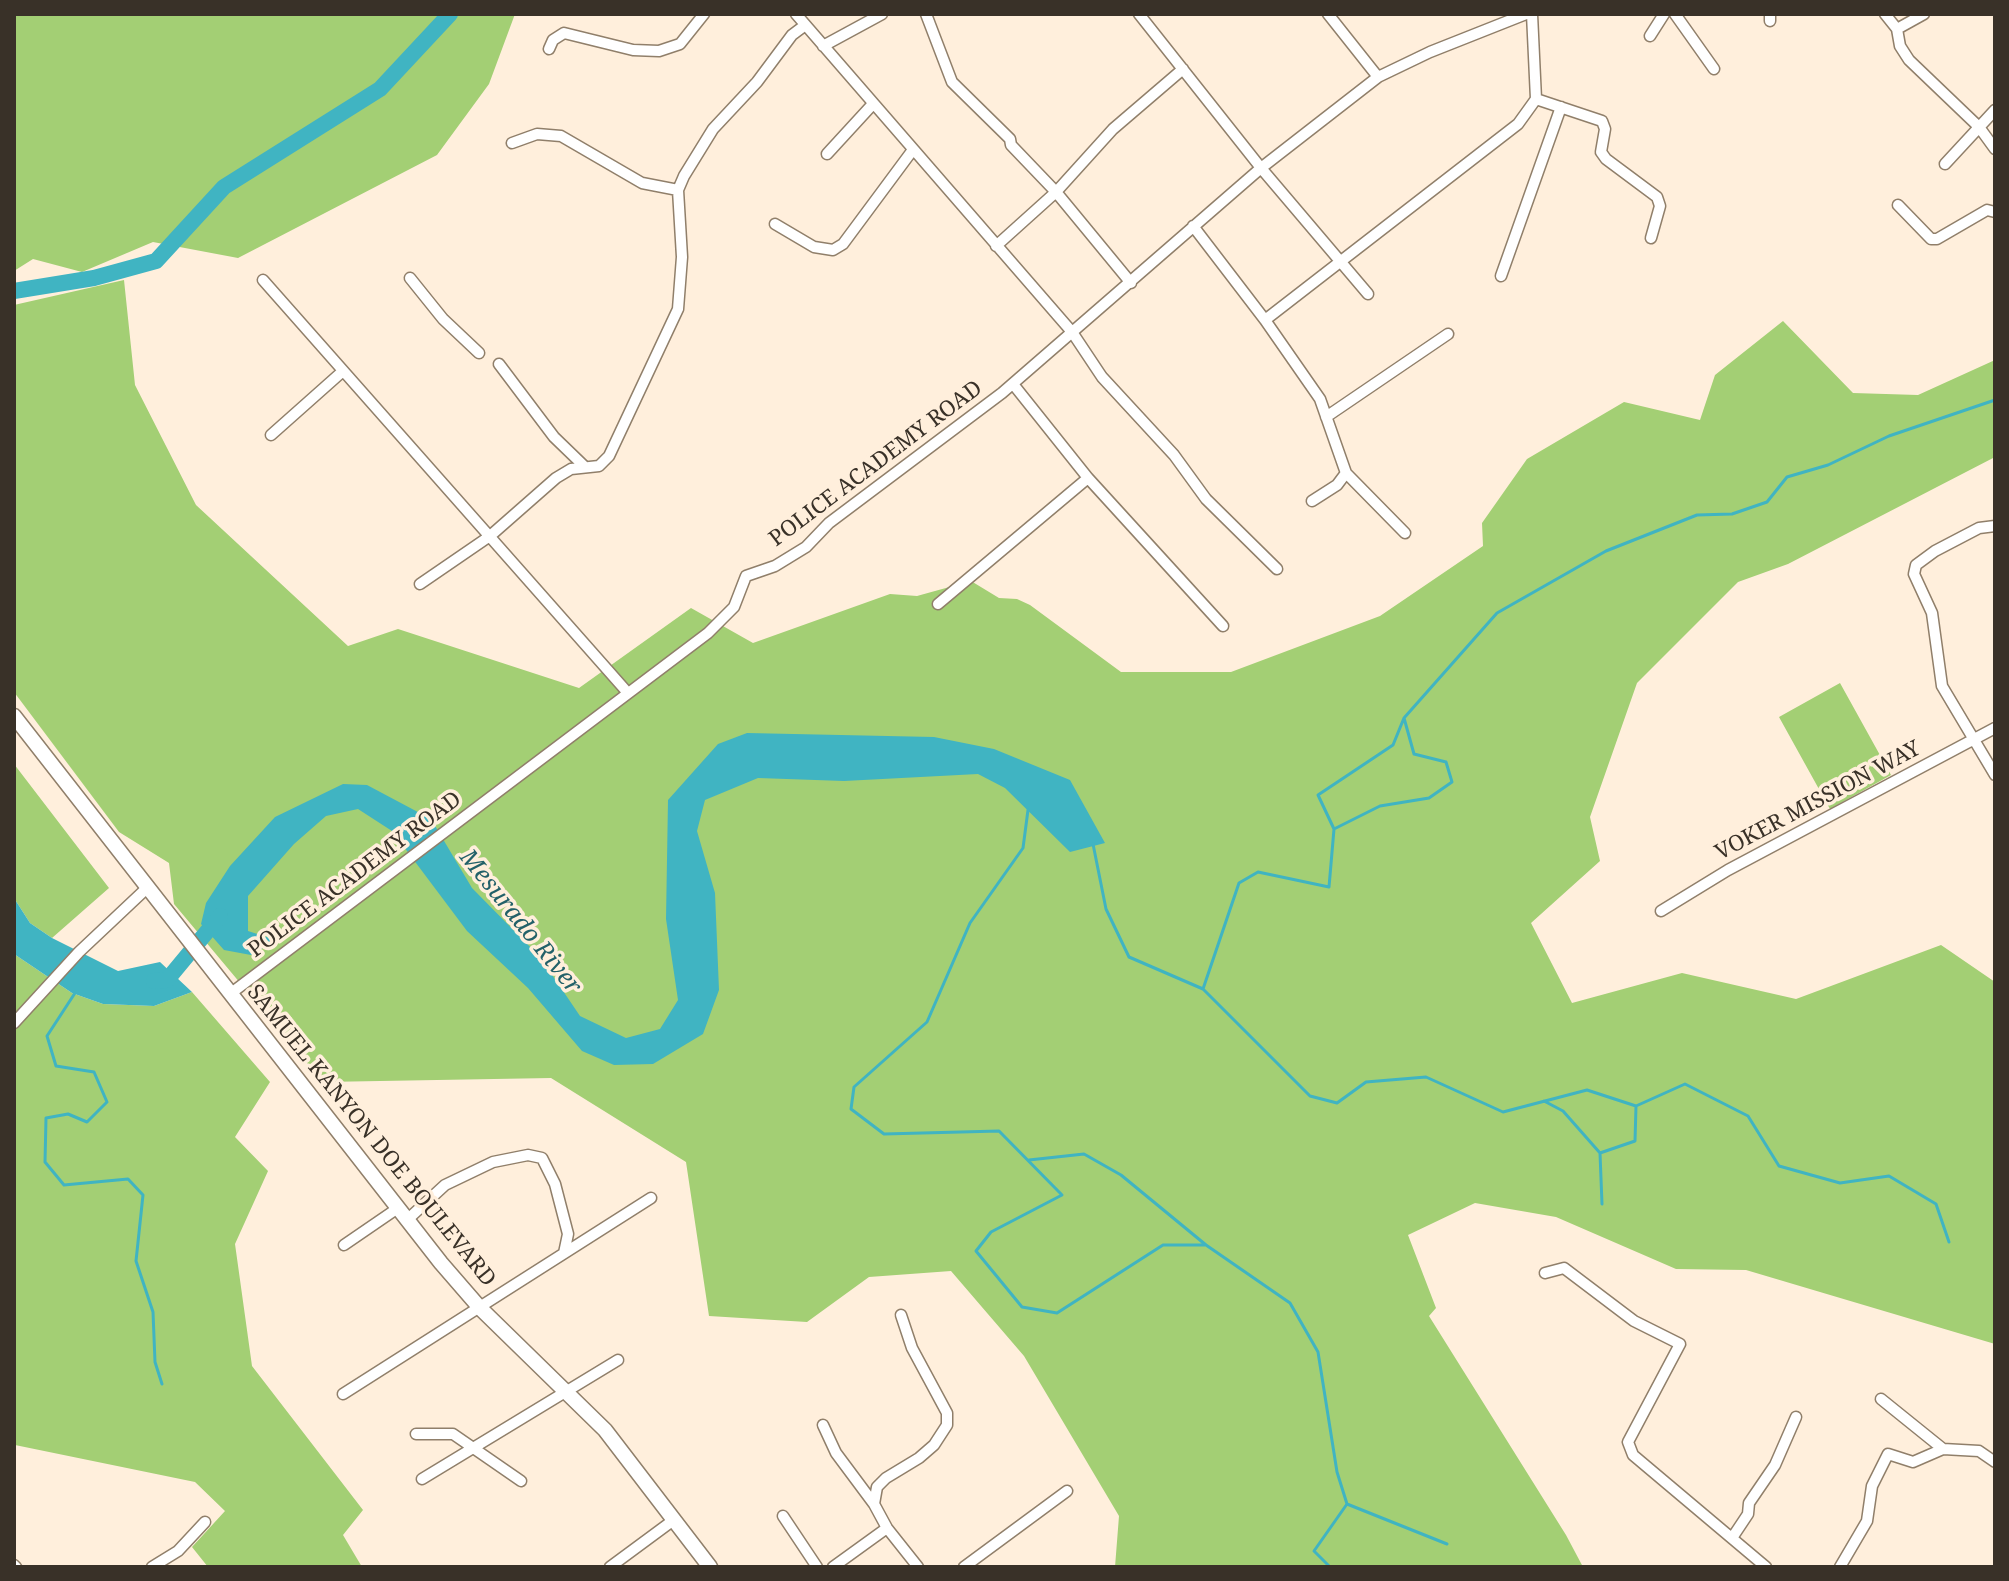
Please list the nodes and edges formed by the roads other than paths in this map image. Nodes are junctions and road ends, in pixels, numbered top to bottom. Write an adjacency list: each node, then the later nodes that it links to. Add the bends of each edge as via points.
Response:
1 (704, 14): 16 (street, via 680,44 659,51 564,33)
2 (796, 14): 12 (street)
3 (882, 14): 15 (street)
4 (926, 14): 32 (street, via 952,82)
5 (1139, 14): 17 (street)
6 (1328, 14): 19 (street)
7 (1529, 14): 19 (street, POLICE ACADEMY ROAD); 20 (street)
8 (1664, 14): 14 (street)
9 (1675, 14): 18 (street)
10 (1885, 14): 13 (street)
11 (1924, 14): 13 (street)
12 (804, 26): 15 (street); 31 (street, via 713,129)
13 (1897, 29): 24 (street, via 1909,60)
14 (1650, 36)
15 (823, 46): 21 (street)
16 (549, 49)
17 (1183, 69): 30 (street); 32 (street, via 1113,129)
18 (1714, 69)
19 (1378, 77): 30 (street, POLICE ACADEMY ROAD)
20 (1536, 99): 22 (street); 39 (street, via 1518,124)
21 (872, 105): 27 (street); 28 (street)
22 (1561, 107): 37 (street, via 1602,121 1601,152 1606,159 1657,197 1660,206); 40 (street)
23 (1995, 110): 24 (street)
24 (1979, 127): 26 (street); 29 (street)
25 (512, 143): 31 (street, via 537,134 561,136 642,183)
26 (1995, 149)
27 (912, 151): 35 (street, via 843,244 833,250 814,247); 38 (street)
28 (827, 154)
29 (1945, 164)
30 (1261, 168): 36 (street, POLICE ACADEMY ROAD); 39 (street)
31 (678, 190): 54 (street, via 678,309 609,456 599,466)
32 (1056, 192): 38 (street); 43 (street)
33 (1898, 205): 34 (street, via 1931,239 1987,210)
34 (1995, 212)
35 (775, 224)
36 (1193, 226): 43 (street, POLICE ACADEMY ROAD); 45 (street)
37 (1651, 238)
38 (996, 246): 46 (street)
39 (1339, 263): 44 (street); 45 (street)
40 (1501, 276)
41 (410, 278): 48 (street)
42 (263, 280): 50 (street)
43 (1131, 283): 46 (street, POLICE ACADEMY ROAD)
44 (1368, 294)
45 (1265, 320): 52 (street, via 1320,399)
46 (1072, 332): 51 (street, POLICE ACADEMY ROAD); 61 (street, via 1102,377 1174,455 1206,499)
47 (1448, 334): 52 (street)
48 (479, 353)
49 (499, 364): 54 (street, via 554,437)
50 (343, 371): 53 (street); 60 (street)
51 (1013, 384): 56 (street); 65 (street, POLICE ACADEMY ROAD, via 829,523 806,547 746,576 725,616)
52 (1326, 417): 55 (street)
53 (271, 435)
54 (584, 466): 60 (street, via 556,478)
55 (1346, 473): 57 (street); 59 (street)
56 (1088, 478): 63 (street); 64 (street)
57 (1312, 501)
58 (1995, 526): 68 (street, via 1979,528 1935,551 1916,565 1914,574 1932,613 1942,686)
59 (1405, 533)
60 (490, 536): 62 (street); 65 (street)
61 (1277, 569)
62 (420, 584)
63 (938, 604)
64 (1223, 626)
65 (628, 693): 72 (street, POLICE ACADEMY ROAD)
66 (14, 716): 70 (street, SAMUEL KANYON DOE BOULEVARD)
67 (1995, 728): 68 (street, VOKER MISSION WAY)
68 (1973, 742): 69 (street); 71 (street, VOKER MISSION WAY, via 1728,870)
69 (1995, 775)
70 (148, 887): 72 (street, SAMUEL KANYON DOE BOULEVARD); 73 (street)
71 (1661, 911)
72 (230, 994): 75 (street, SAMUEL KANYON DOE BOULEVARD)
73 (14, 1023)
74 (651, 1198): 77 (street)
75 (402, 1214): 76 (street); 77 (street, via 493,1162 528,1155 542,1158 568,1234); 79 (street, SAMUEL KANYON DOE BOULEVARD)
76 (344, 1245)
77 (564, 1253): 79 (street)
78 (1545, 1273): 99 (street, via 1564,1268 1634,1321 1680,1344 1628,1442 1633,1455)
79 (480, 1308): 82 (street, SAMUEL KANYON DOE BOULEVARD); 83 (street)
80 (901, 1315): 94 (street, via 912,1348 947,1413 947,1425 934,1445 877,1487)
81 (618, 1360): 82 (street)
82 (569, 1392): 88 (street); 96 (street, SAMUEL KANYON DOE BOULEVARD)
83 (343, 1394)
84 (1881, 1399): 89 (street)
85 (1796, 1417): 99 (street)
86 (823, 1425): 94 (street, via 836,1453)
87 (416, 1434): 88 (street, via 453,1434)
88 (472, 1448): 91 (street); 92 (street)
89 (1943, 1449): 90 (street, via 1979,1451); 108 (street, via 1913,1462 1890,1453 1884,1457 1872,1486 1867,1521)
90 (1995, 1462)
91 (422, 1479)
92 (521, 1481)
93 (1067, 1491): 106 (street)
94 (874, 1504): 98 (street)
95 (783, 1516): 103 (street)
96 (675, 1519): 101 (street); 102 (street, SAMUEL KANYON DOE BOULEVARD)
97 (205, 1522): 100 (street, via 178,1551)
98 (887, 1528): 104 (street); 105 (street)
99 (1732, 1538): 107 (street)
100 (152, 1567)
101 (610, 1567)
102 (710, 1567)
103 (817, 1567)
104 (833, 1567)
105 (918, 1567)
106 (964, 1567)
107 (1766, 1567)
108 (1840, 1567)

